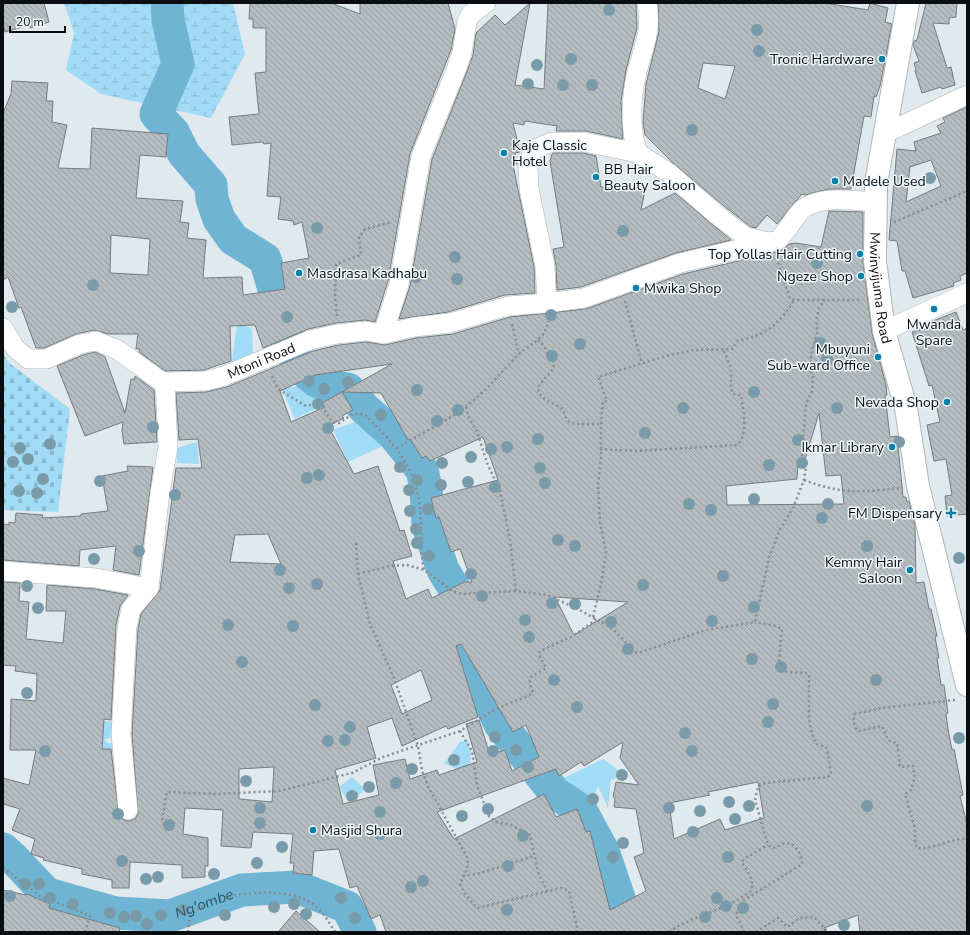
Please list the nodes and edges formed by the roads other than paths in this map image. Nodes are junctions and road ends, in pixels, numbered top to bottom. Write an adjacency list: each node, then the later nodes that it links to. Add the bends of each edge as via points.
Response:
1 (486, 3): 13 (street, via 466,21 462,53 420,156 399,284)
2 (647, 3): 6 (street, via 650,26 637,72 632,121 633,140)
3 (908, 3): 5 (street, Mwinyijuma Road)
4 (967, 95): 5 (street)
5 (886, 133): 7 (street, Mwinyijuma Road, via 876,183)
6 (638, 153): 8 (street, via 669,173 717,215 746,236); 10 (street, via 584,142 552,142 533,150 528,166 529,189 545,266)
7 (875, 202): 8 (street, via 836,201 812,204 803,209 788,231); 12 (street, Mwinyijuma Road, via 875,261)
8 (775, 241): 10 (street, Mtoni Road, via 710,254 584,298)
9 (967, 293): 12 (street)
10 (547, 303): 13 (street, Mtoni Road, via 508,306 450,323)
11 (3, 328): 14 (street, via 15,348 28,359 46,359 80,344 96,341 118,350)
12 (884, 332): 17 (street, Mwinyijuma Road, via 906,408 918,486)
13 (383, 334): 14 (street, Mtoni Road, via 366,331 337,334 224,376 206,381)
14 (165, 382): 16 (street, via 168,447)
15 (3, 572): 16 (street, via 96,578)
16 (149, 588): 18 (street, via 131,609 127,627 121,734)
17 (964, 692)
18 (128, 810)

